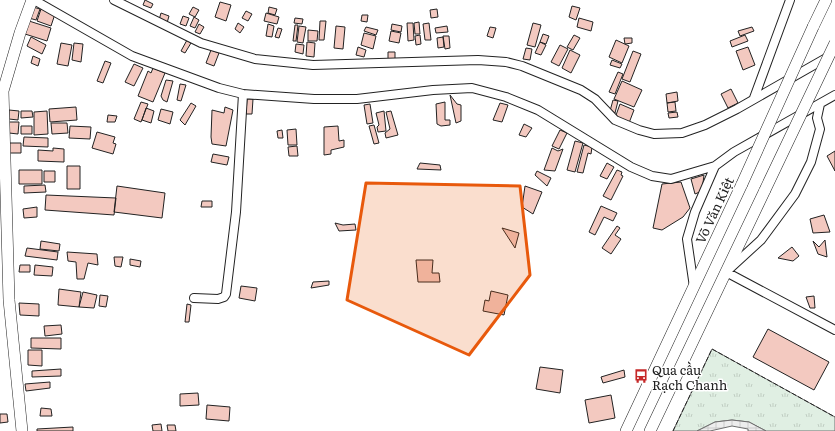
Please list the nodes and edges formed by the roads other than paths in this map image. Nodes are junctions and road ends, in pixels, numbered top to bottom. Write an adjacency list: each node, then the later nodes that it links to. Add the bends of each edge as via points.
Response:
1 (33, 0): 7 (street, via 132,56 219,88); 16 (main road, via 20,33 3,91 9,300)
2 (114, 0): 9 (street, via 201,43 255,59 313,65 478,60 506,62 581,90 616,120 654,134 692,130)
3 (790, 0): 9 (street)
4 (826, 0): 13 (main road, Võ Văn Kiệt, bridge)
5 (835, 43): 12 (main road, bridge)
6 (835, 54): 9 (street)
7 (243, 94): 11 (street, via 357,99 472,88 506,97 538,110 631,167 652,176 671,179); 14 (street, via 236,212 226,294 218,299)
8 (835, 95): 10 (street)
9 (754, 98)
10 (820, 104): 11 (street, via 734,152); 12 (street, via 817,118 820,129 810,162 795,194 761,240)
11 (715, 166): 13 (street, via 695,212 687,239)
12 (726, 272): 15 (street); 18 (main road)
13 (694, 287): 17 (main road, Võ Văn Kiệt)
14 (194, 298)
15 (835, 330)
16 (22, 431)
17 (626, 431)
18 (650, 431)

